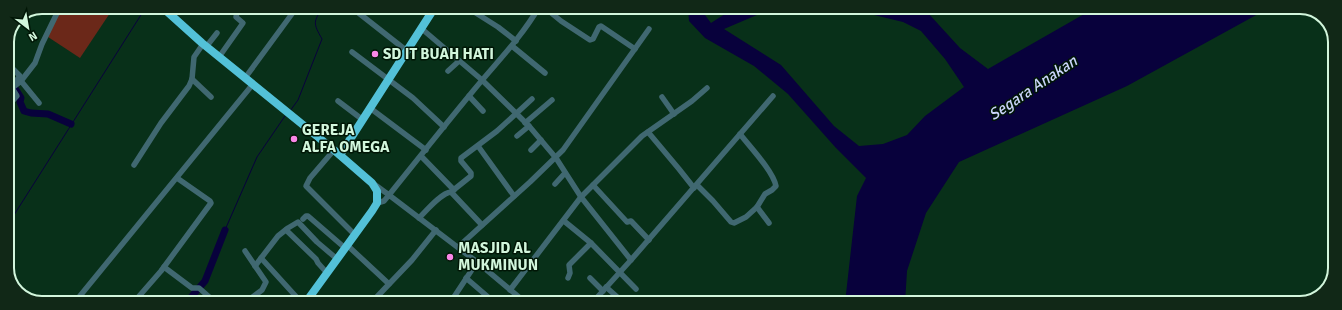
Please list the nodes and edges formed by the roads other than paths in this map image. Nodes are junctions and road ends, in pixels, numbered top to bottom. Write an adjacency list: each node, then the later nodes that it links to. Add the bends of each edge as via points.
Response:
1 (57, 14): 27 (street, via 35,63)
2 (170, 14): 14 (highway)
3 (236, 14): 18 (street, via 236,17 243,23)
4 (291, 14): 23 (street)
5 (360, 14): 16 (street)
6 (431, 14): 10 (highway)
7 (477, 14): 13 (street, via 498,27)
8 (535, 14): 13 (street)
9 (552, 14): 15 (street, via 590,40 601,26)
10 (422, 28): 16 (highway); 19 (street)
11 (649, 29): 15 (street)
12 (218, 33): 14 (street)
13 (514, 43): 22 (street); 26 (street)
14 (205, 45): 18 (highway); 25 (street, via 194,57)
15 (635, 48): 56 (street, via 593,110)
16 (407, 51): 24 (highway)
17 (352, 52): 24 (street)
18 (219, 57): 23 (highway)
19 (459, 61): 21 (street); 26 (street)
20 (14, 71): 29 (street, via 20,77)
21 (448, 71)
22 (545, 72)
23 (246, 78): 28 (highway)
24 (389, 79): 40 (highway); 46 (street)
25 (192, 80): 33 (street); 57 (street)
26 (482, 80): 31 (street); 42 (street)
27 (21, 81): 29 (street); 39 (street)
28 (253, 84): 54 (highway); 59 (street)
29 (14, 86): 35 (street, via 17,96)
30 (707, 88): 43 (street)
31 (469, 96): 41 (street); 46 (street)
32 (773, 96): 48 (street)
33 (211, 97)
34 (662, 97): 43 (street)
35 (14, 99)
36 (532, 99): 42 (street)
37 (552, 100): 45 (street)
38 (338, 101): 44 (street)
39 (40, 103)
40 (370, 108): 44 (highway); 52 (street)
41 (483, 111)
42 (516, 114): 45 (street); 51 (street)
43 (674, 114): 47 (street)
44 (363, 120): 54 (highway)
45 (527, 124): 49 (street); 50 (street)
46 (444, 127): 52 (street)
47 (648, 132): 62 (street); 63 (street)
48 (740, 134): 63 (street); 69 (street, via 776,183 775,188 765,194)
49 (517, 136)
50 (541, 140): 53 (street); 56 (street)
51 (478, 146): 64 (street, via 460,160 471,176); 66 (street)
52 (426, 150): 55 (street)
53 (531, 150)
54 (337, 153): 60 (highway); 77 (street, via 310,178 306,186)
55 (421, 156): 64 (street); 65 (street)
56 (556, 158): 58 (street); 66 (street)
57 (134, 165)
58 (565, 173): 61 (street); 67 (street)
59 (177, 178): 88 (street, via 211,202); 98 (street)
60 (372, 183): 65 (street); 68 (highway, via 377,191)
61 (554, 184)
62 (593, 185): 67 (street); 78 (street, via 627,222 631,221)
63 (695, 187): 69 (street, via 732,223 746,217); 78 (street)
64 (452, 191): 70 (street, via 441,197); 74 (street)
65 (389, 195): 68 (street); 70 (street)
66 (514, 196): 74 (street)
67 (581, 197): 72 (street); 85 (street)
68 (377, 203): 77 (highway)
69 (757, 207): 73 (street)
70 (419, 218): 76 (street)
71 (303, 219): 80 (street, via 308,216)
72 (564, 221): 79 (street); 97 (street)
73 (769, 223)
74 (482, 225): 81 (street)
75 (286, 230): 83 (street, via 276,238); 84 (street, via 299,223); 89 (street)
76 (436, 230): 81 (street); 94 (street)
77 (355, 235): 80 (highway)
78 (649, 240): 85 (street)
79 (592, 243): 90 (street); 92 (street, via 569,265)
80 (346, 246): 84 (highway); 94 (street)
81 (458, 247): 86 (street)
82 (245, 251): 87 (street)
83 (261, 258): 87 (street); 102 (street)
84 (337, 259): 89 (highway)
85 (631, 260): 90 (street)
86 (478, 262): 91 (street); 97 (street)
87 (255, 266): 101 (street, via 266,282 262,290)
88 (164, 267): 99 (street); 100 (street, via 192,288 199,288)
89 (327, 273): 103 (highway)
90 (620, 273): 95 (street); 96 (street)
91 (466, 278): 105 (street); 106 (street)
92 (568, 278)
93 (590, 278): 95 (street)
94 (389, 284): 104 (street)
95 (605, 289): 108 (street); 109 (street)
96 (636, 289)
97 (510, 290): 107 (street)
98 (80, 296)
99 (139, 296)
100 (208, 296)
101 (254, 296)
102 (296, 296)
103 (310, 296)
104 (378, 296)
105 (454, 296)
106 (488, 296)
107 (517, 296)
108 (598, 296)
109 (614, 296)

